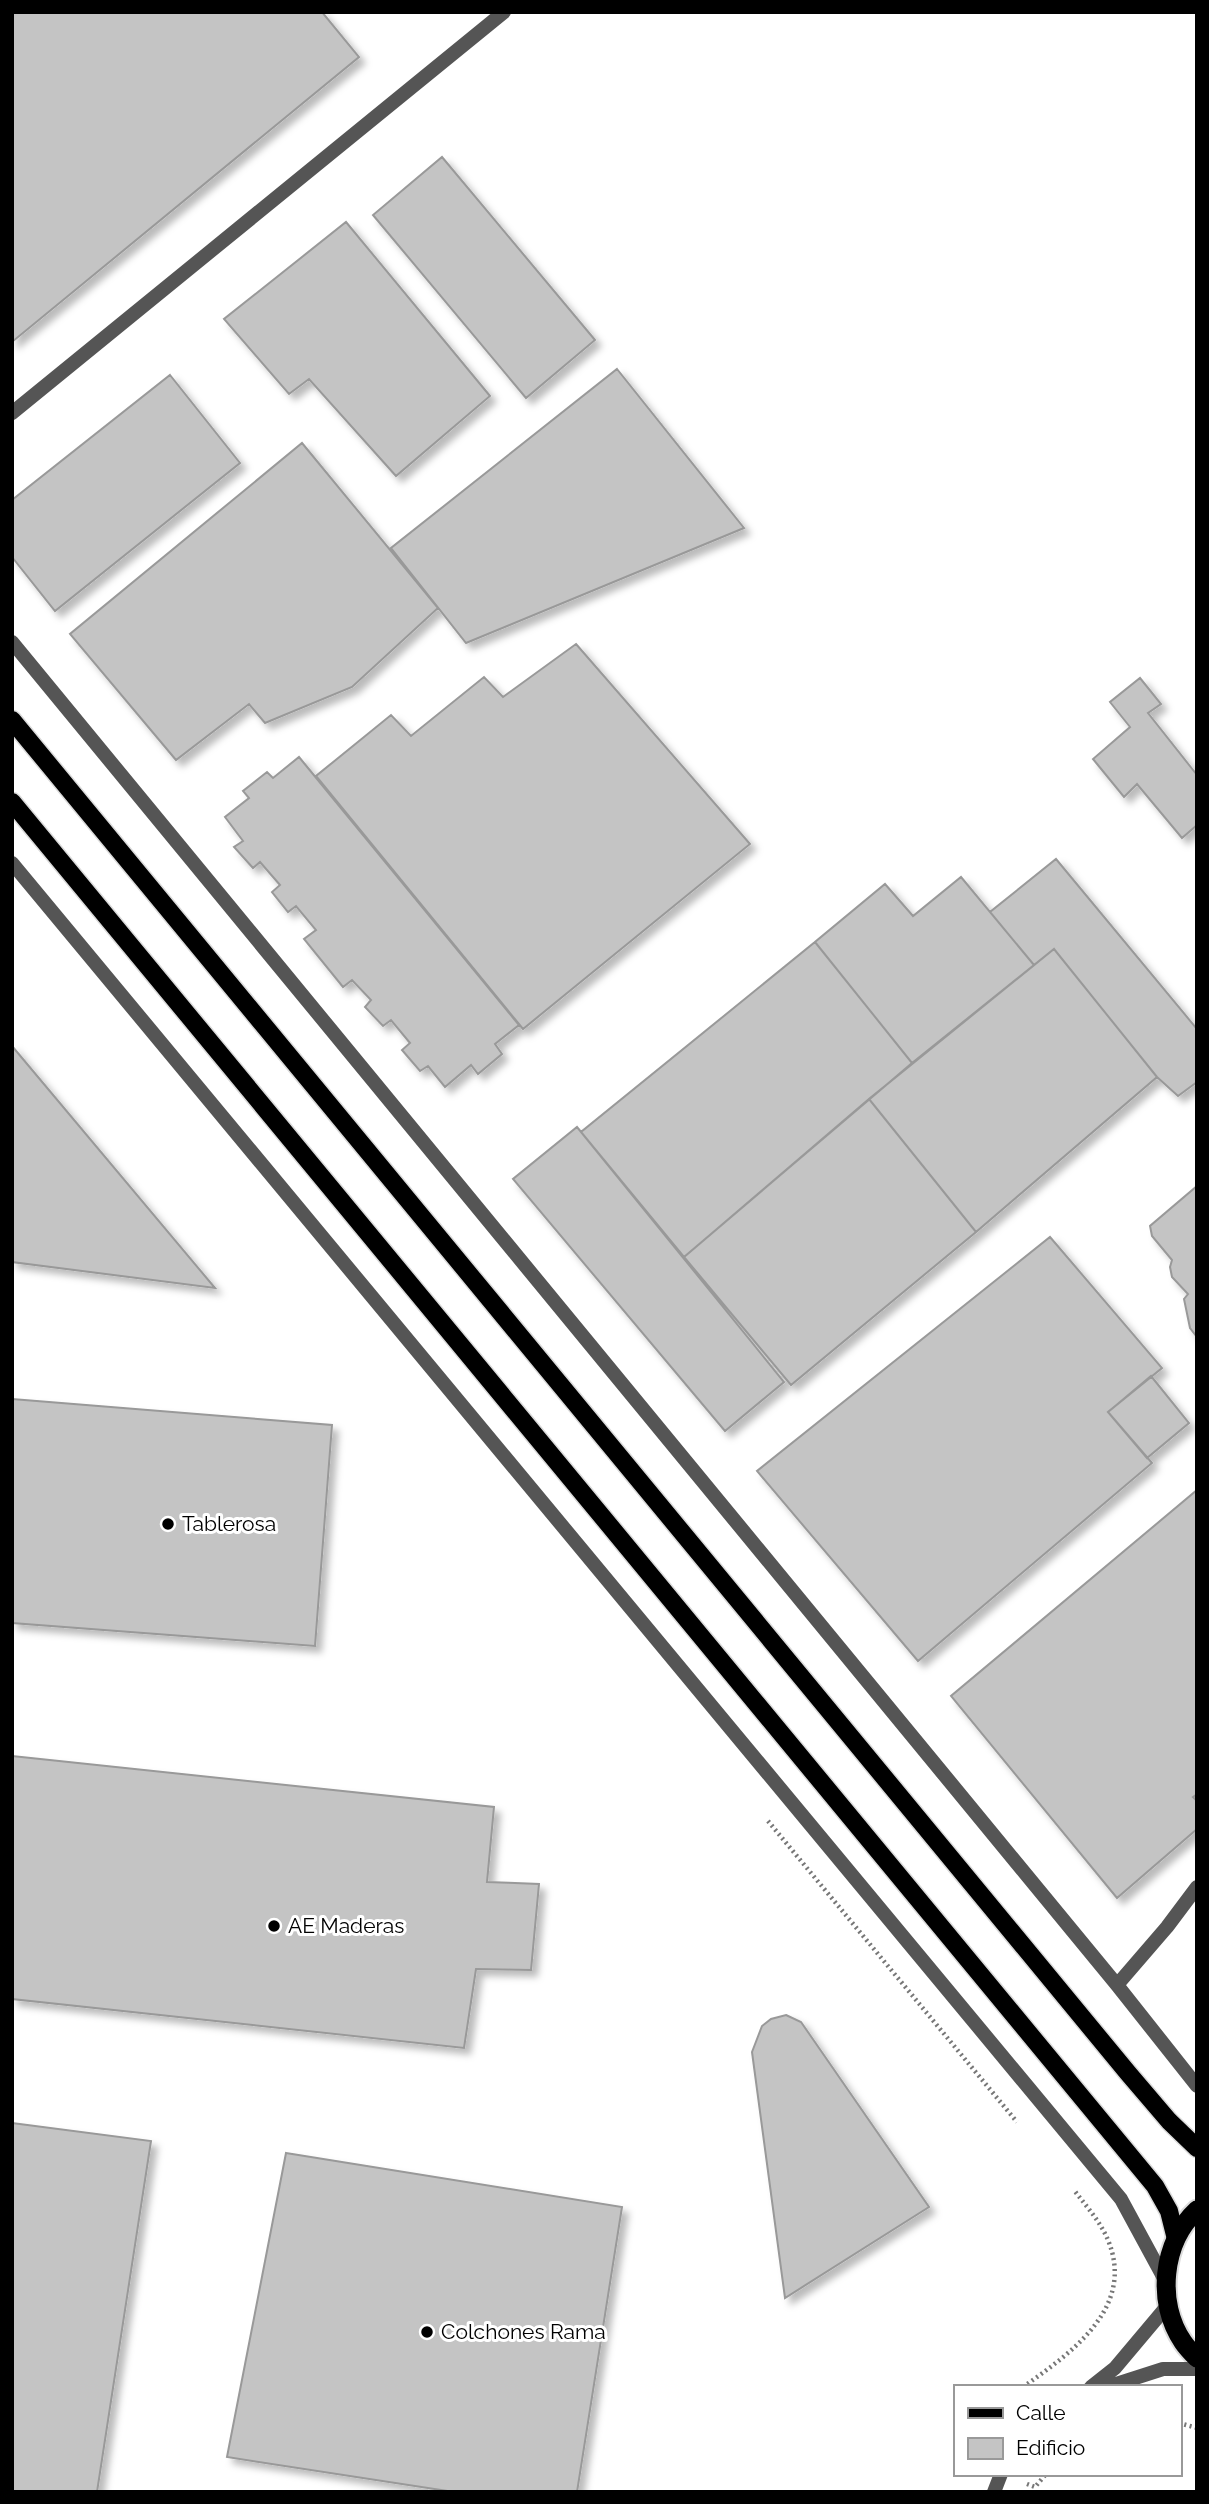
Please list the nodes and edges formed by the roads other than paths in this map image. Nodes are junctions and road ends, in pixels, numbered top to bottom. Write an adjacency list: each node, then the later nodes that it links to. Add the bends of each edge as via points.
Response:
1 (504, 12): 2 (street)
2 (12, 413)
3 (12, 642): 8 (street)
4 (12, 720): 10 (main road, via 1128,2073)
5 (12, 802): 12 (main road, via 1155,2186 1169,2211)
6 (12, 863): 13 (street, via 1121,2199)
7 (1197, 1887): 8 (street)
8 (1117, 1985): 9 (street)
9 (1197, 2086)
10 (1197, 2148)
11 (1197, 2210): 12 (highway)
12 (1176, 2239): 13 (highway)
13 (1166, 2282): 14 (highway)
14 (1168, 2305): 15 (highway, via 1181,2340); 17 (street, via 1115,2368)
15 (1197, 2358)
16 (1197, 2369): 18 (street, via 1163,2369)
17 (1094, 2385)
18 (1113, 2385)

